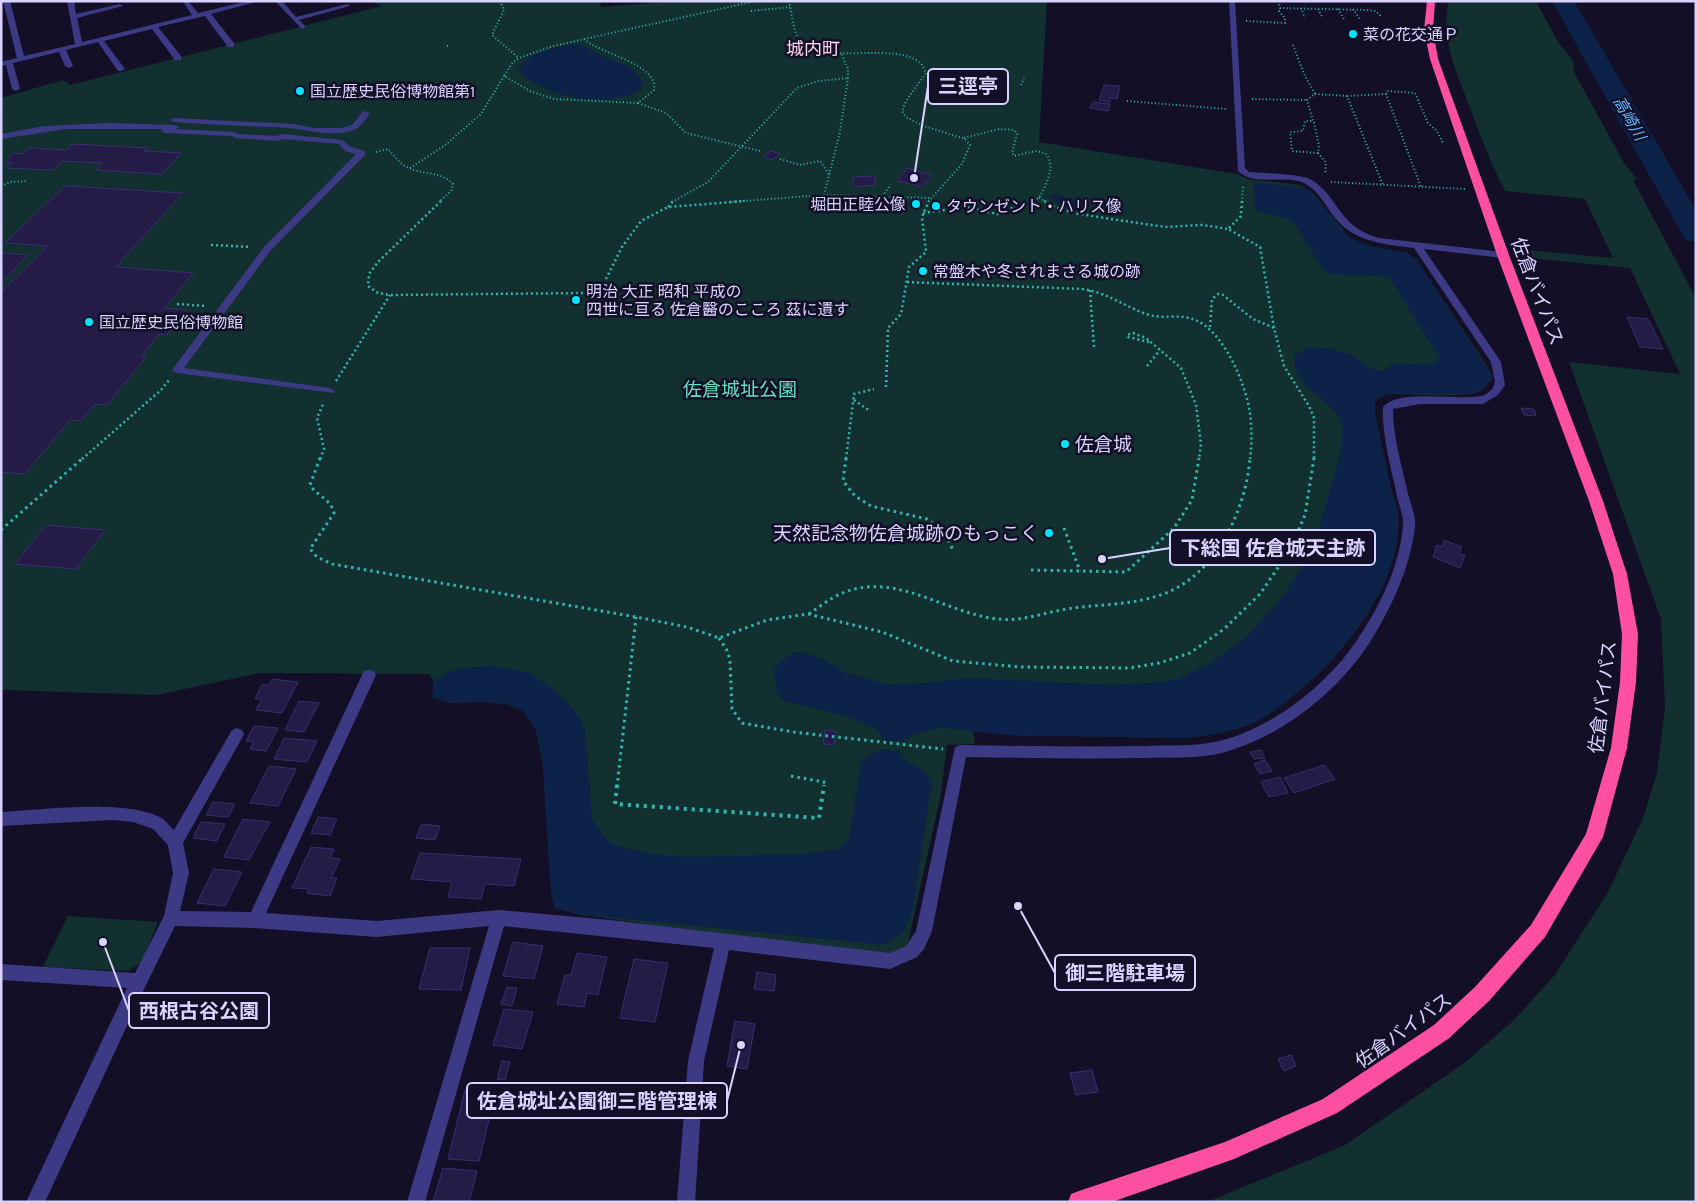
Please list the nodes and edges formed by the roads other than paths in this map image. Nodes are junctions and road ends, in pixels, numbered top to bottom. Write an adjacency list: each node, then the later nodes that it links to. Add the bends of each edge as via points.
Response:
1 (6, 1): 14 (street)
2 (70, 1): 12 (street)
3 (256, 1): 10 (street)
4 (278, 1): 13 (street)
5 (1232, 1): 33 (street, via 1241,169 1246,174 1305,180 1319,189 1353,233 1378,241)
6 (1431, 1): 34 (highway, 佐倉バイパス, via 1428,40)
7 (187, 3): 11 (street)
8 (120, 6): 12 (street)
9 (347, 6): 13 (street)
10 (207, 14): 11 (street); 20 (street)
11 (196, 16): 16 (street)
12 (74, 17): 19 (street)
13 (295, 19): 17 (street)
14 (12, 21): 15 (street); 23 (street)
15 (1, 24)
16 (154, 27): 18 (street); 22 (street)
17 (302, 27)
18 (100, 40): 19 (street); 26 (street)
19 (79, 45): 21 (street)
20 (231, 45)
21 (62, 49): 23 (street); 25 (street)
22 (178, 58)
23 (21, 59): 24 (street)
24 (5, 63): 27 (street)
25 (69, 66)
26 (121, 69)
27 (16, 89)
28 (366, 113): 29 (street, via 354,127 343,130)
29 (174, 120)
30 (165, 131): 35 (street, via 342,142 348,149 362,153 268,248 177,370)
31 (1, 137): 32 (street, via 63,125 98,124)
32 (352, 137)
33 (1417, 246): 34 (street); 43 (street, via 1496,362 1500,387 1494,395 1483,400 1409,401 1388,407 1391,441 1410,524 1392,587 1375,623 1333,680 1306,703 1263,730 1220,747 1124,752 960,751 924,931 919,946 906,957 890,961)
34 (1503, 255): 49 (highway, 佐倉バイパス, via 1599,510 1620,574 1630,634 1628,682 1619,748 1594,837 1538,931 1482,994 1441,1032 1330,1106 1227,1152)
35 (330, 391)
36 (369, 675): 42 (street)
37 (237, 734): 39 (street)
38 (1, 819): 39 (street, via 112,813 133,815 158,824)
39 (176, 842): 40 (street, via 181,874)
40 (171, 918): 42 (street); 45 (street)
41 (499, 918): 42 (street, via 377,929); 43 (street); 47 (street)
42 (255, 920)
43 (724, 942): 48 (street, via 696,1060)
44 (1, 972): 45 (street)
45 (139, 981): 46 (street)
46 (35, 1202)
47 (416, 1202)
48 (686, 1202)
49 (1079, 1202)

